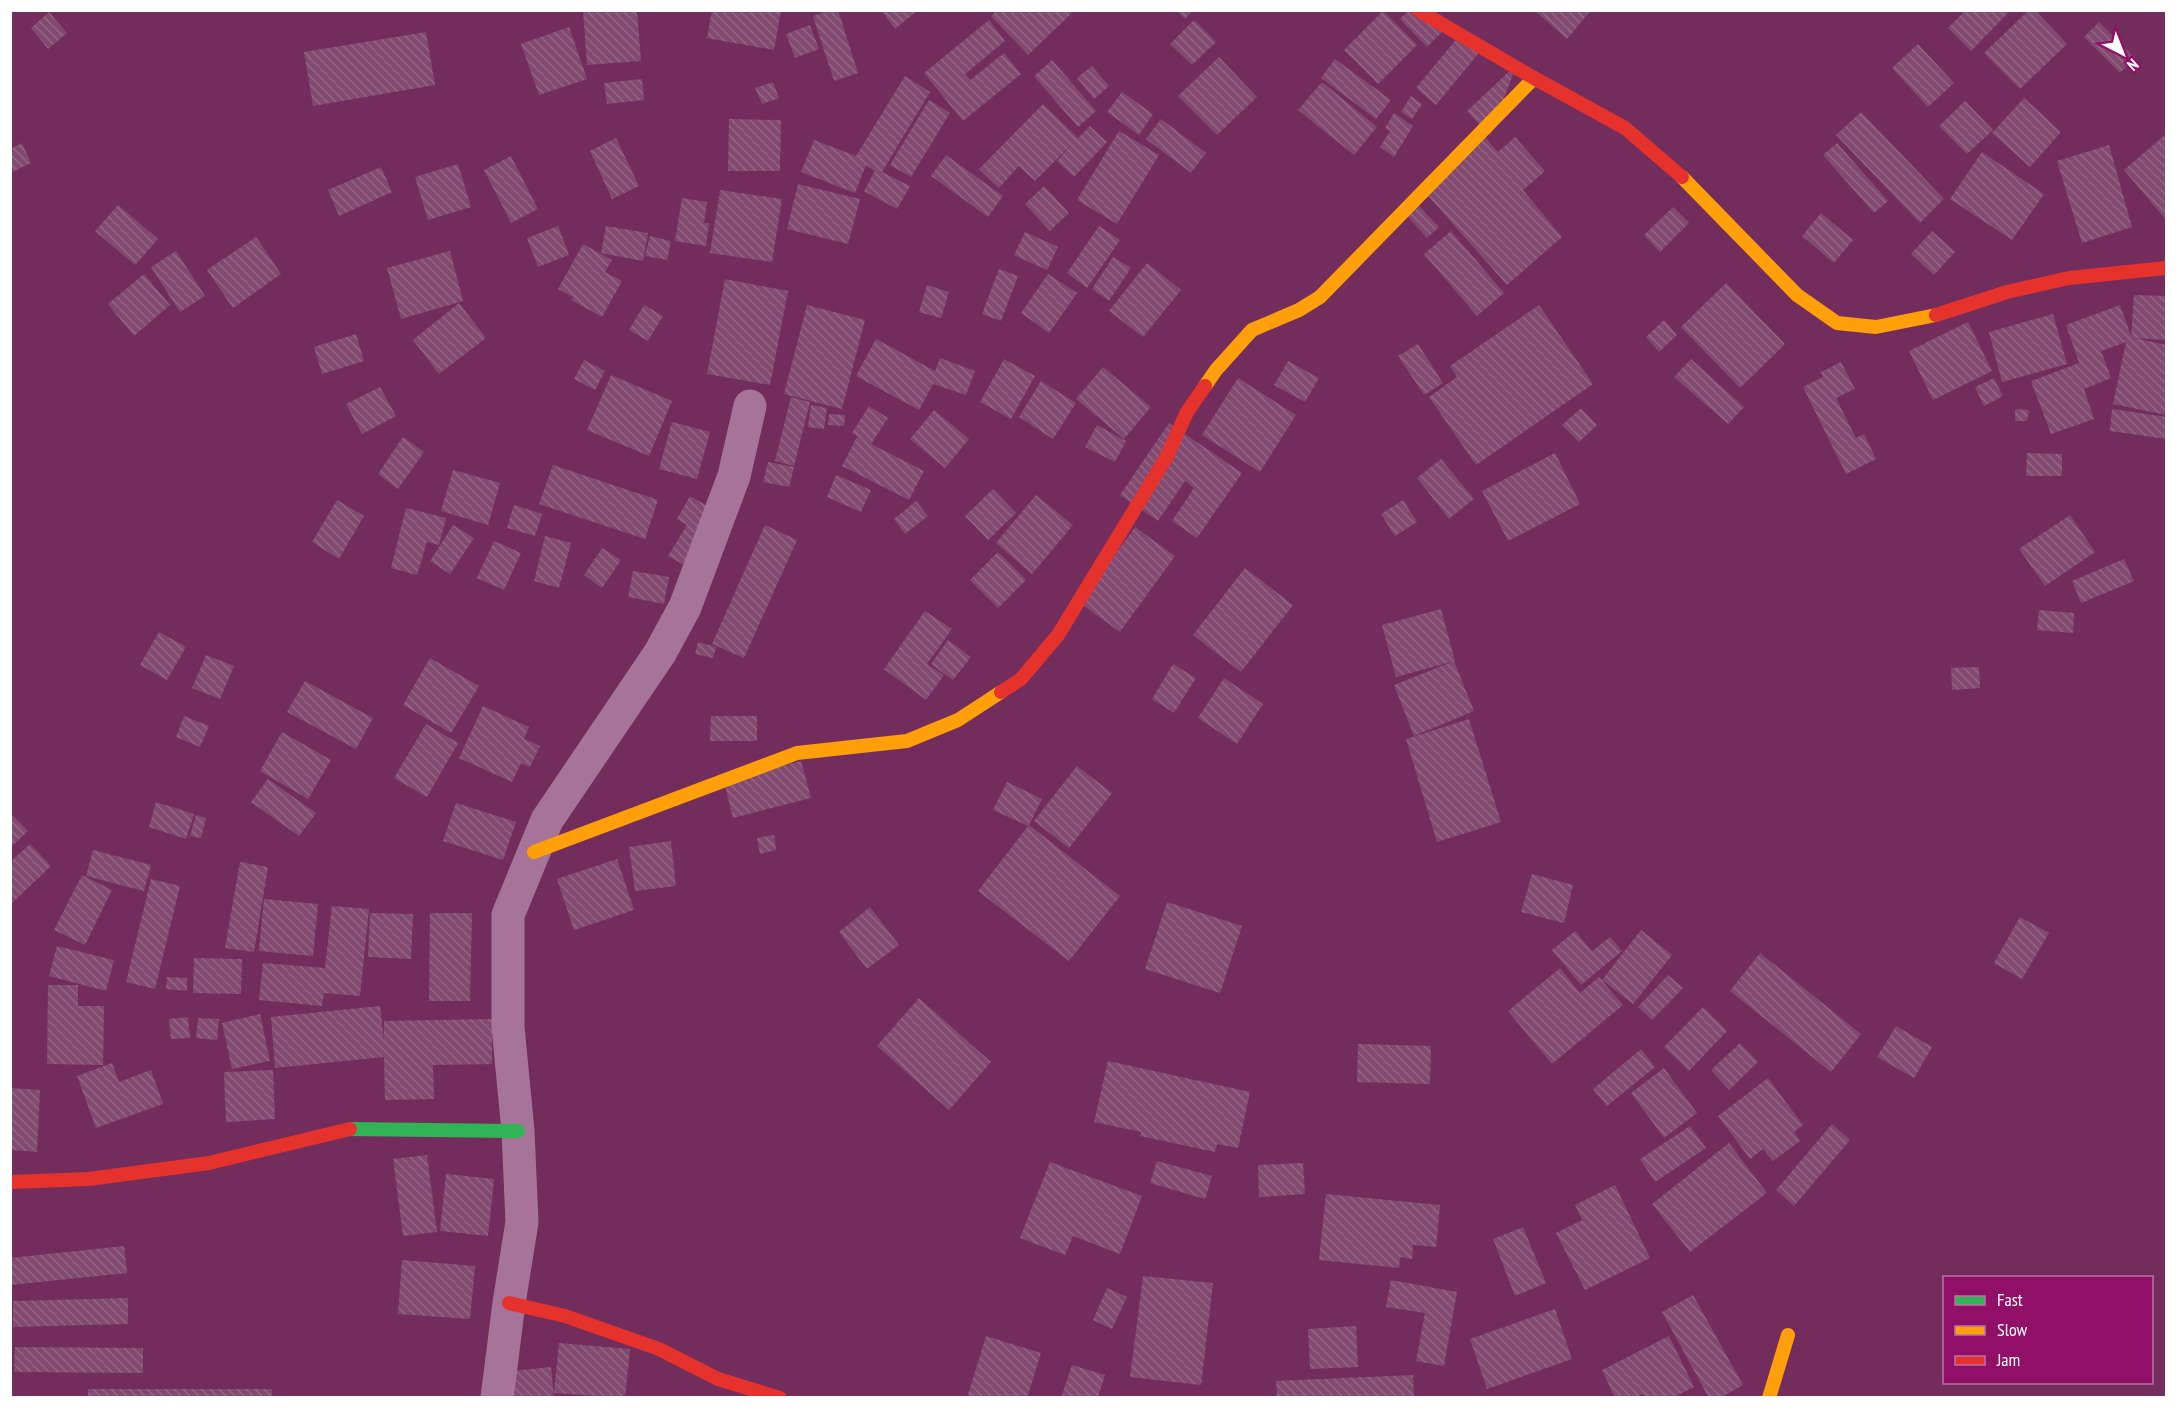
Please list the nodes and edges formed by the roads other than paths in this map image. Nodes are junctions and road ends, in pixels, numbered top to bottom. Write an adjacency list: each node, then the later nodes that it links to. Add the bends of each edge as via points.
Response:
1 (1418, 10): 2 (street)
2 (1534, 78): 3 (street, via 1625,128 1677,172 1797,295 1837,323 1876,327 1943,314 2007,292 2069,278); 5 (street, via 1320,297 1252,330 1216,370 1187,412 1167,458 1058,635 1021,679 958,720 907,741 797,753)
3 (2166, 268)
4 (750, 405): 5 (street, via 734,477 685,607 660,653 547,820)
5 (534, 852): 6 (street, via 508,915 508,1027)
6 (518, 1131): 7 (street, via 356,1128 208,1163 89,1179); 8 (street, via 522,1222)
7 (10, 1182)
8 (509, 1303): 10 (street); 11 (street, via 565,1316 659,1349 718,1379)
9 (1788, 1335): 12 (street)
10 (497, 1398)
11 (780, 1398)
12 (1769, 1398)

